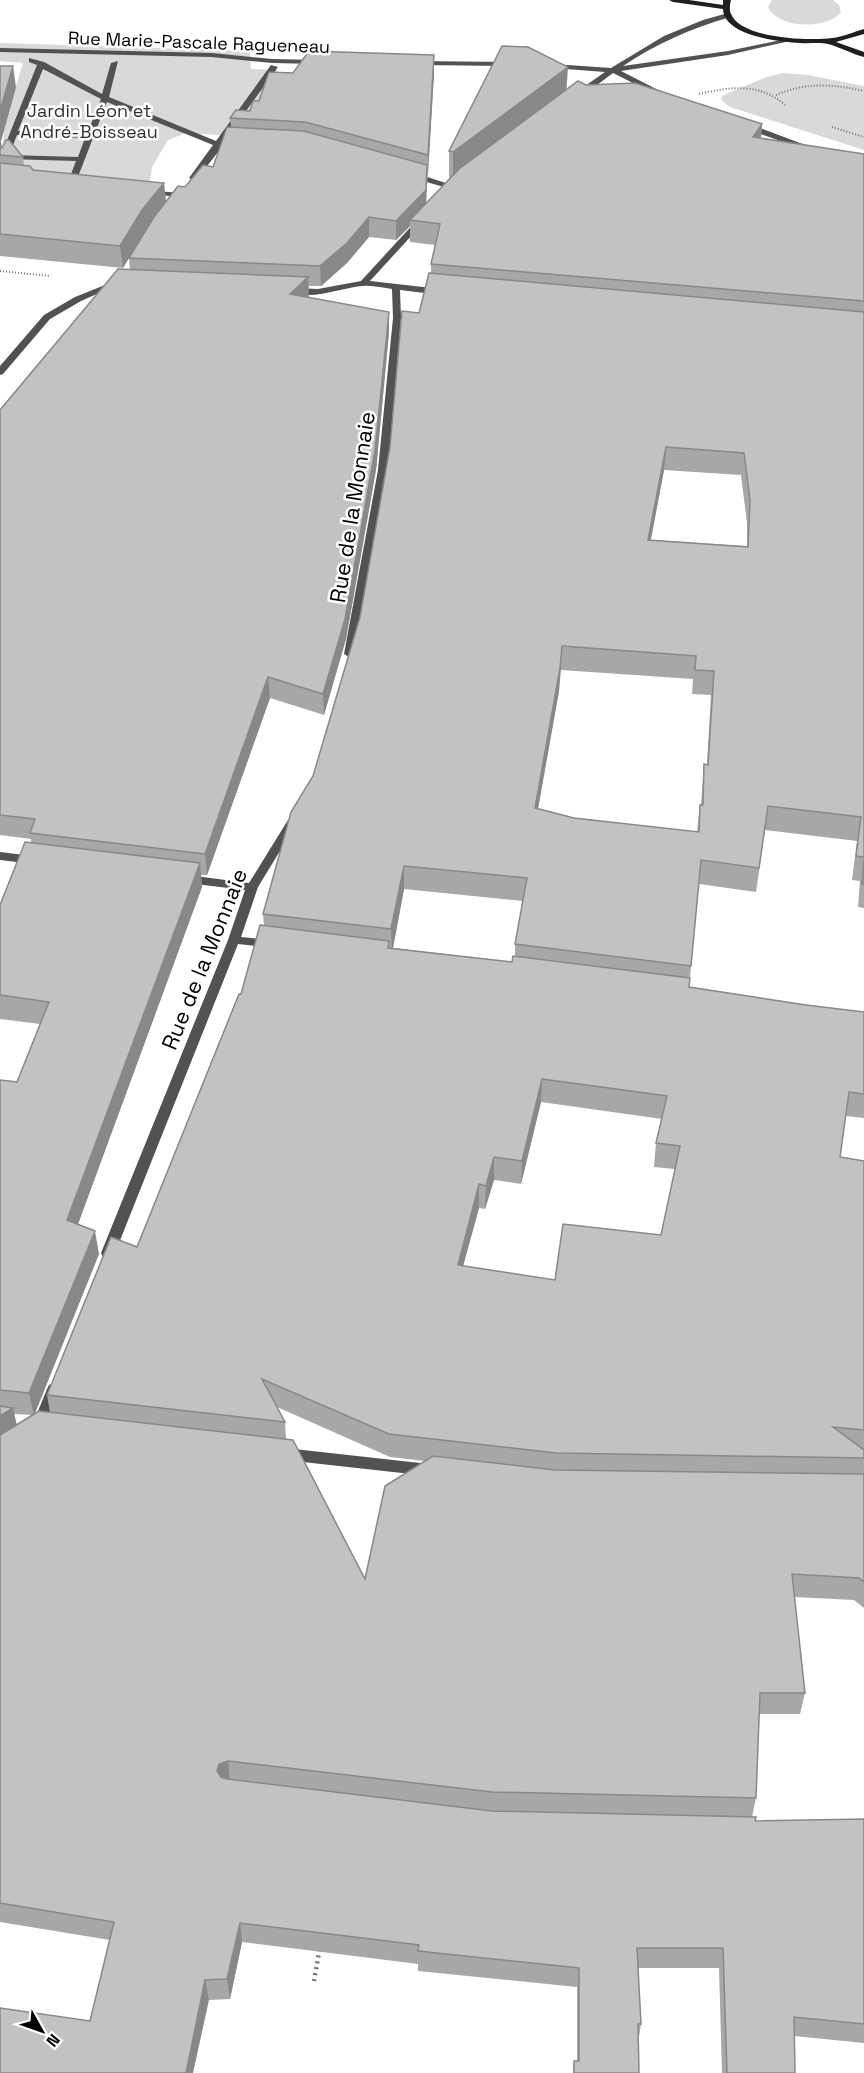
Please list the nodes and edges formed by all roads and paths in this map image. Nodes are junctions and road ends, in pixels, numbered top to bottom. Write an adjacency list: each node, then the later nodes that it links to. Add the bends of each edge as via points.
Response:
1 (674, 0): 2 (main road)
2 (726, 3): 3 (main road)
3 (728, 15): 5 (main road, via 755,34); 17 (street, via 686,27)
4 (864, 31): 6 (main road)
5 (786, 41): 6 (main road); 17 (street)
6 (828, 41): 8 (main road)
7 (0, 50): 10 (street, Rue Marie-Pascale Ragueneau)
8 (864, 55)
9 (32, 60): 13 (street)
10 (328, 62)
11 (414, 62): 14 (street)
12 (115, 63): 20 (street)
13 (40, 64): 20 (street); 24 (street)
14 (515, 64)
15 (549, 66): 17 (street)
16 (274, 67): 27 (street)
17 (613, 69): 21 (street); 22 (street)
18 (864, 91): 19 (path, via 833,84 807,85 776,95 740,85)
19 (699, 94)
20 (105, 98): 25 (street); 27 (street)
21 (670, 98)
22 (570, 101)
23 (735, 122): 28 (street)
24 (15, 133): 25 (street); 29 (street)
25 (88, 136): 30 (street)
26 (234, 142): 27 (street)
27 (220, 144): 39 (street)
28 (822, 153)
29 (4, 157): 30 (street); 31 (street)
30 (81, 159): 35 (street)
31 (0, 168)
32 (408, 174): 36 (street)
33 (463, 180): 36 (street)
34 (59, 186): 35 (street)
35 (70, 187): 37 (street)
36 (454, 187): 40 (street)
37 (81, 188)
38 (136, 192): 39 (street)
39 (180, 195): 41 (street)
40 (446, 196)
41 (174, 203)
42 (429, 213): 44 (street)
43 (121, 282): 48 (street, via 78,299 47,317)
44 (364, 283): 45 (street); 46 (street, via 318,292)
45 (396, 287): 47 (street); 49 (street, Rue de la Monnaie, via 397,318 383,470)
46 (283, 290)
47 (447, 293)
48 (0, 372)
49 (346, 663)
50 (301, 809): 54 (street, Rue de la Monnaie)
51 (0, 856): 52 (street)
52 (50, 862)
53 (180, 878): 54 (street)
54 (252, 887): 55 (street, Rue de la Monnaie)
55 (234, 940): 56 (street); 57 (street, Rue de la Monnaie)
56 (282, 945)
57 (102, 1270)
58 (57, 1379): 59 (street)
59 (36, 1428)
60 (273, 1452): 61 (street)
61 (449, 1472)
62 (320, 1946): 63 (path)
63 (314, 1981)

